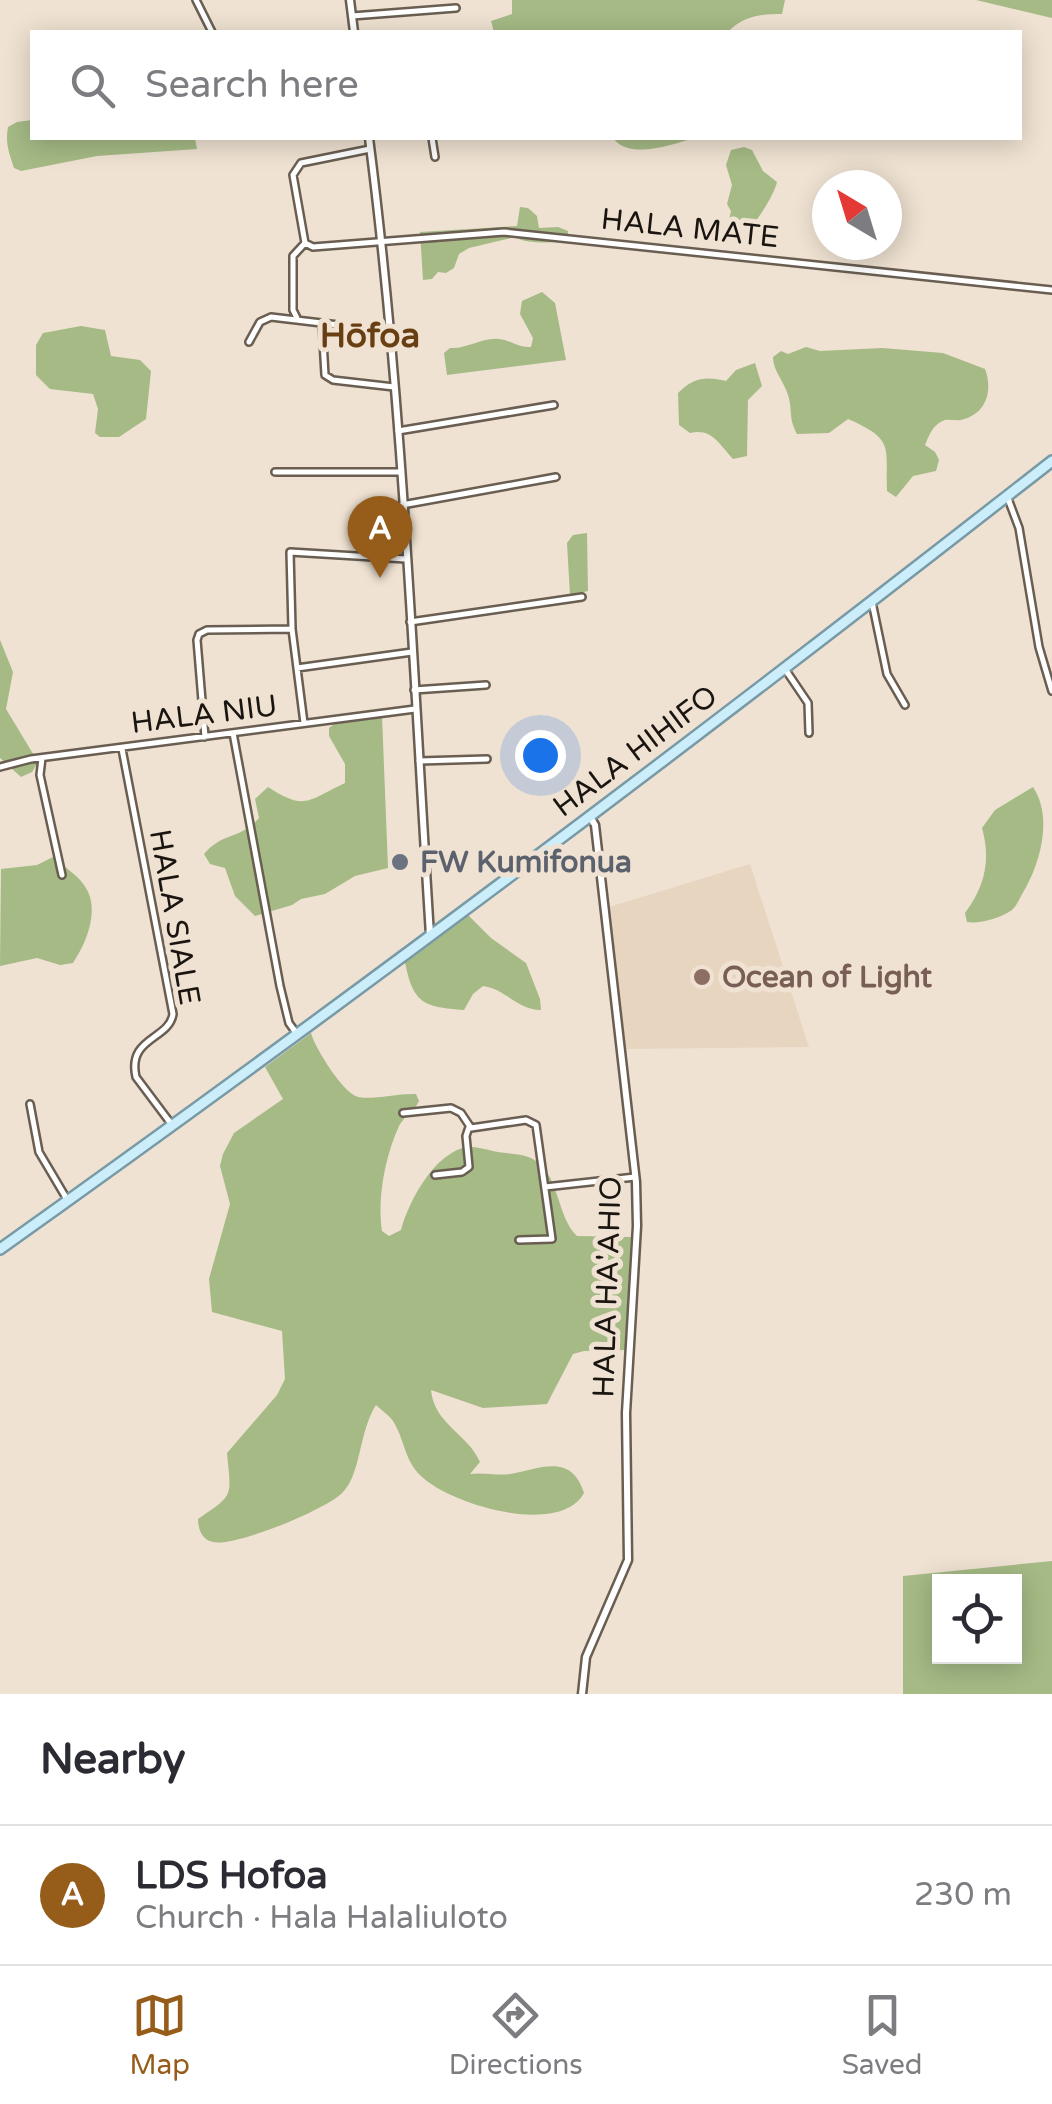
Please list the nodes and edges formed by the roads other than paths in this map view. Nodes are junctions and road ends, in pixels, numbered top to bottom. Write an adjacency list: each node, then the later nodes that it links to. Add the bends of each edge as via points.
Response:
1 (196, 0): 5 (street)
2 (350, 0): 4 (street)
3 (456, 8): 4 (street)
4 (352, 16): 6 (street)
5 (211, 30)
6 (354, 30)
7 (369, 140): 9 (street)
8 (432, 140): 10 (street)
9 (370, 149): 11 (street); 12 (street, via 295,168)
10 (435, 157)
11 (382, 240): 12 (street, HALA MATE); 13 (street, HALA MATE, via 504,232); 16 (street)
12 (306, 243): 14 (street, via 293,256)
13 (1052, 290)
14 (297, 318): 15 (street); 17 (street, via 260,322)
15 (322, 324): 16 (street); 18 (street, via 325,375)
16 (389, 331): 18 (street)
17 (249, 342)
18 (394, 387): 20 (street)
19 (554, 405): 20 (street)
20 (398, 431): 23 (street)
21 (1052, 461): 25 (main road, HALA HIHIFO)
22 (275, 472): 23 (street)
23 (400, 472): 26 (street)
24 (556, 477): 26 (street)
25 (1007, 496): 29 (main road, HALA HIHIFO); 37 (street)
26 (402, 505): 27 (street)
27 (406, 558): 30 (street); 31 (street, via 290,552)
28 (582, 597): 30 (street)
29 (872, 602): 34 (main road, HALA HIHIFO); 38 (street, via 887,674)
30 (410, 622): 32 (street)
31 (292, 629): 33 (street); 43 (street, via 199,634)
32 (412, 652): 33 (street); 36 (street)
33 (297, 668): 40 (street)
34 (785, 670): 42 (street, via 808,703); 49 (main road, HALA HIHIFO)
35 (486, 685): 36 (street)
36 (414, 690): 39 (street)
37 (1052, 692)
38 (905, 705)
39 (415, 709): 40 (street, HALA NIU); 47 (street)
40 (304, 724): 41 (street, HALA NIU)
41 (233, 733): 43 (street, HALA NIU); 52 (street, via 280,986)
42 (809, 733)
43 (205, 737): 44 (street, HALA NIU)
44 (122, 748): 45 (street, HALA NIU); 55 (street, HALA SIALE, via 174,1014 172,1024 143,1044 134,1069)
45 (42, 758): 48 (street, HALA NIU); 50 (street, via 40,776)
46 (487, 760): 47 (street)
47 (419, 761): 51 (street)
48 (0, 767)
49 (590, 817): 51 (main road, HALA HIHIFO); 58 (street, HALA HA'AHIO)
50 (62, 875)
51 (430, 935): 52 (main road, HALA HIHIFO)
52 (297, 1034): 55 (main road, HALA HIHIFO)
53 (30, 1104): 60 (street, via 39,1152)
54 (404, 1113): 56 (street, via 451,1108)
55 (172, 1126): 60 (main road, HALA HIHIFO)
56 (470, 1126): 57 (street, via 469,1167); 59 (street, via 526,1120 536,1125)
57 (435, 1175)
58 (635, 1177): 59 (street); 63 (street, HALA HA'AHIO, via 628,1560 586,1657)
59 (545, 1187): 61 (street, via 552,1240)
60 (68, 1200): 62 (main road, HALA HIHIFO)
61 (519, 1240)
62 (0, 1249)
63 (582, 1694)

